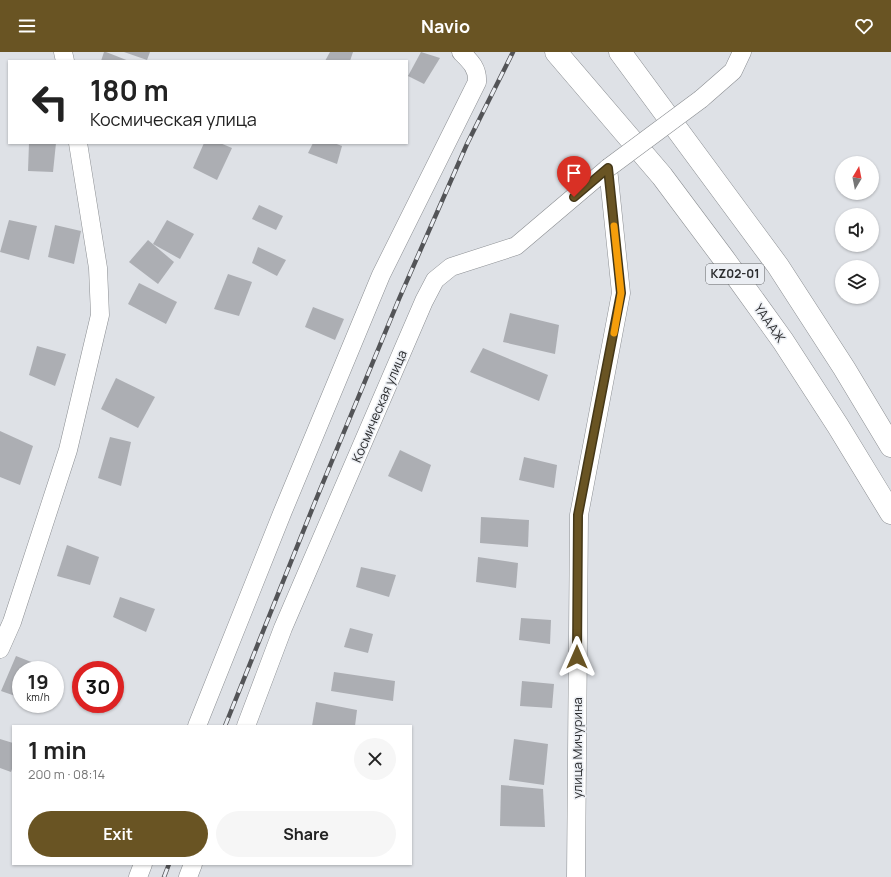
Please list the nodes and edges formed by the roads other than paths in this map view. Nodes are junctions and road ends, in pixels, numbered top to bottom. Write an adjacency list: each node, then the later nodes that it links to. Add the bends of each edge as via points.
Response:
1 (461, 52): 10 (street, via 476,70 477,82 381,276 282,511)
2 (556, 52): 8 (highway, ҮАААЖ / KZ02-01, via 662,176 783,341)
3 (620, 52): 7 (highway, KZ02-01, via 778,266)
4 (742, 52): 6 (street, Космическая улица, bridge, via 733,71)
5 (78, 144): 9 (street, via 98,268 100,315 68,450 12,622)
6 (608, 168): 11 (street, Космическая улица, via 516,246 451,267 435,280 283,628); 16 (street, улица Мичурина, via 621,293 578,515)
7 (891, 446)
8 (891, 513)
9 (0, 650)
10 (197, 725)
11 (246, 725)
12 (143, 865): 14 (street)
13 (193, 865): 15 (street)
14 (138, 877)
15 (188, 877)
16 (576, 877)

